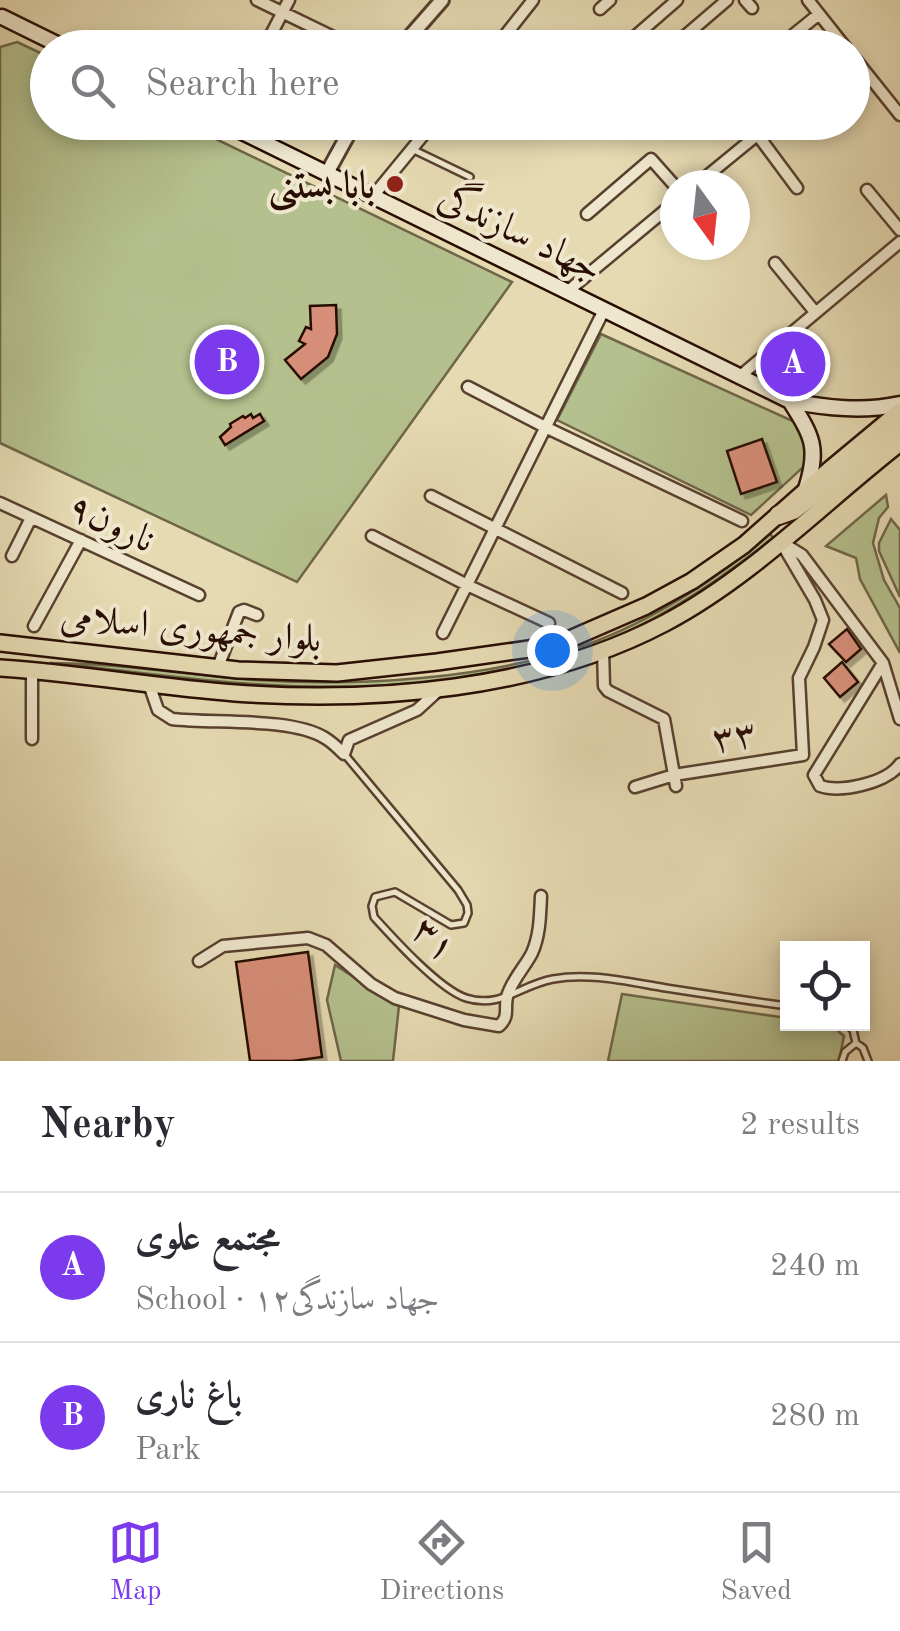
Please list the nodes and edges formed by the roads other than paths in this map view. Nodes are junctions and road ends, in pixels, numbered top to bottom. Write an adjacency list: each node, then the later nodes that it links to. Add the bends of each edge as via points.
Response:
1 (258, 0): 11 (street)
2 (289, 0): 11 (street)
3 (442, 0): 16 (street)
4 (533, 0): 17 (street)
5 (610, 0): 9 (street)
6 (677, 0): 18 (street)
7 (727, 0): 19 (street)
8 (808, 0): 12 (street)
9 (600, 8)
10 (1, 13): 13 (main road)
11 (282, 13): 14 (street); 15 (street)
12 (820, 14): 20 (street); 21 (street)
13 (33, 30)
14 (273, 30)
15 (319, 30)
16 (416, 30)
17 (509, 30)
18 (642, 30)
19 (692, 30)
20 (800, 30)
21 (832, 30)
22 (870, 77): 23 (street)
23 (900, 114)
24 (259, 140): 32 (main road, جهاد سازندگی)
25 (345, 140): 32 (street)
26 (419, 140): 29 (street)
27 (752, 140): 31 (street)
28 (762, 140): 34 (street)
29 (412, 149): 33 (lane); 36 (street)
30 (661, 170): 37 (street, via 651,159)
31 (715, 170)
32 (328, 173): 36 (main road, جهاد سازندگی)
33 (470, 177)
34 (798, 188)
35 (866, 190): 39 (street)
36 (374, 195): 42 (main road, جهاد سازندگی)
37 (587, 214)
38 (660, 215): 42 (street)
39 (900, 230)
40 (900, 242): 44 (street)
41 (775, 263): 44 (street)
42 (568, 292): 43 (main road, جهاد سازندگی)
43 (604, 310): 45 (main road, جهاد سازندگی); 49 (street)
44 (815, 312): 45 (street)
45 (739, 377): 47 (main road, جهاد سازندگی)
46 (468, 387): 49 (street)
47 (790, 401): 48 (main road, جهاد سازندگی); 52 (main road, via 814,451)
48 (900, 408): 52 (main road, بلوار جمهوری اسلامی)
49 (545, 427): 57 (street); 58 (street)
50 (900, 429): 55 (highway)
51 (900, 443): 61 (main road, بلوار جمهوری اسلامی)
52 (806, 490): 55 (main road, بلوار جمهوری اسلامی)
53 (430, 496): 58 (street)
54 (0, 503): 56 (street, نارون۹)
55 (779, 515): 75 (main road, بلوار جمهوری اسلامی, via 692,580 570,639 337,673)
56 (31, 518): 60 (street, نارون۹); 62 (street)
57 (742, 520)
58 (494, 530): 63 (street); 64 (street)
59 (372, 536): 63 (street)
60 (80, 540): 65 (street, نارون۹); 68 (street)
61 (780, 542): 72 (main road, بلوار جمهوری اسلامی, via 664,624); 73 (street, via 802,555); 83 (street, ۳۳, via 823,620 799,678 804,755)
62 (12, 556)
63 (467, 585): 67 (street); 69 (street)
64 (622, 593)
65 (199, 595)
66 (258, 615): 75 (street, via 239,612)
67 (549, 623)
68 (34, 626)
69 (444, 634)
70 (0, 643): 71 (main road, بلوار جمهوری اسلامی)
71 (34, 646): 75 (main road, بلوار جمهوری اسلامی); 76 (main road)
72 (603, 650): 78 (main road, بلوار جمهوری اسلامی, via 529,674); 83 (street, via 604,686 664,719)
73 (884, 664): 79 (street); 82 (street, via 814,775 833,790 884,779)
74 (0, 668): 76 (main road, بلوار جمهوری اسلامی)
75 (218, 668)
76 (32, 670): 77 (main road, بلوار جمهوری اسلامی); 80 (street)
77 (149, 684): 78 (main road, بلوار جمهوری اسلامی, via 336,697); 81 (street, via 158,710 172,719 286,726 325,737)
78 (440, 688): 81 (street, via 416,710 350,740)
79 (900, 718)
80 (32, 740)
81 (344, 754): 87 (lane, ۳۱, via 446,876 468,913 464,923 451,925 394,892 374,897 374,917 444,985 464,997)
82 (900, 764)
83 (675, 780): 84 (street, ۳۳)
84 (635, 787)
85 (541, 896): 87 (street, via 532,952)
86 (199, 961): 87 (street, via 223,946 308,938 395,998 464,1020 499,1026 507,1016)
87 (506, 998): 88 (lane, ۳۱, via 526,986 581,976)
88 (780, 1005)
89 (853, 1031): 90 (lane)
90 (856, 1044): 91 (lane); 92 (lane)
91 (842, 1061)
92 (868, 1061)

